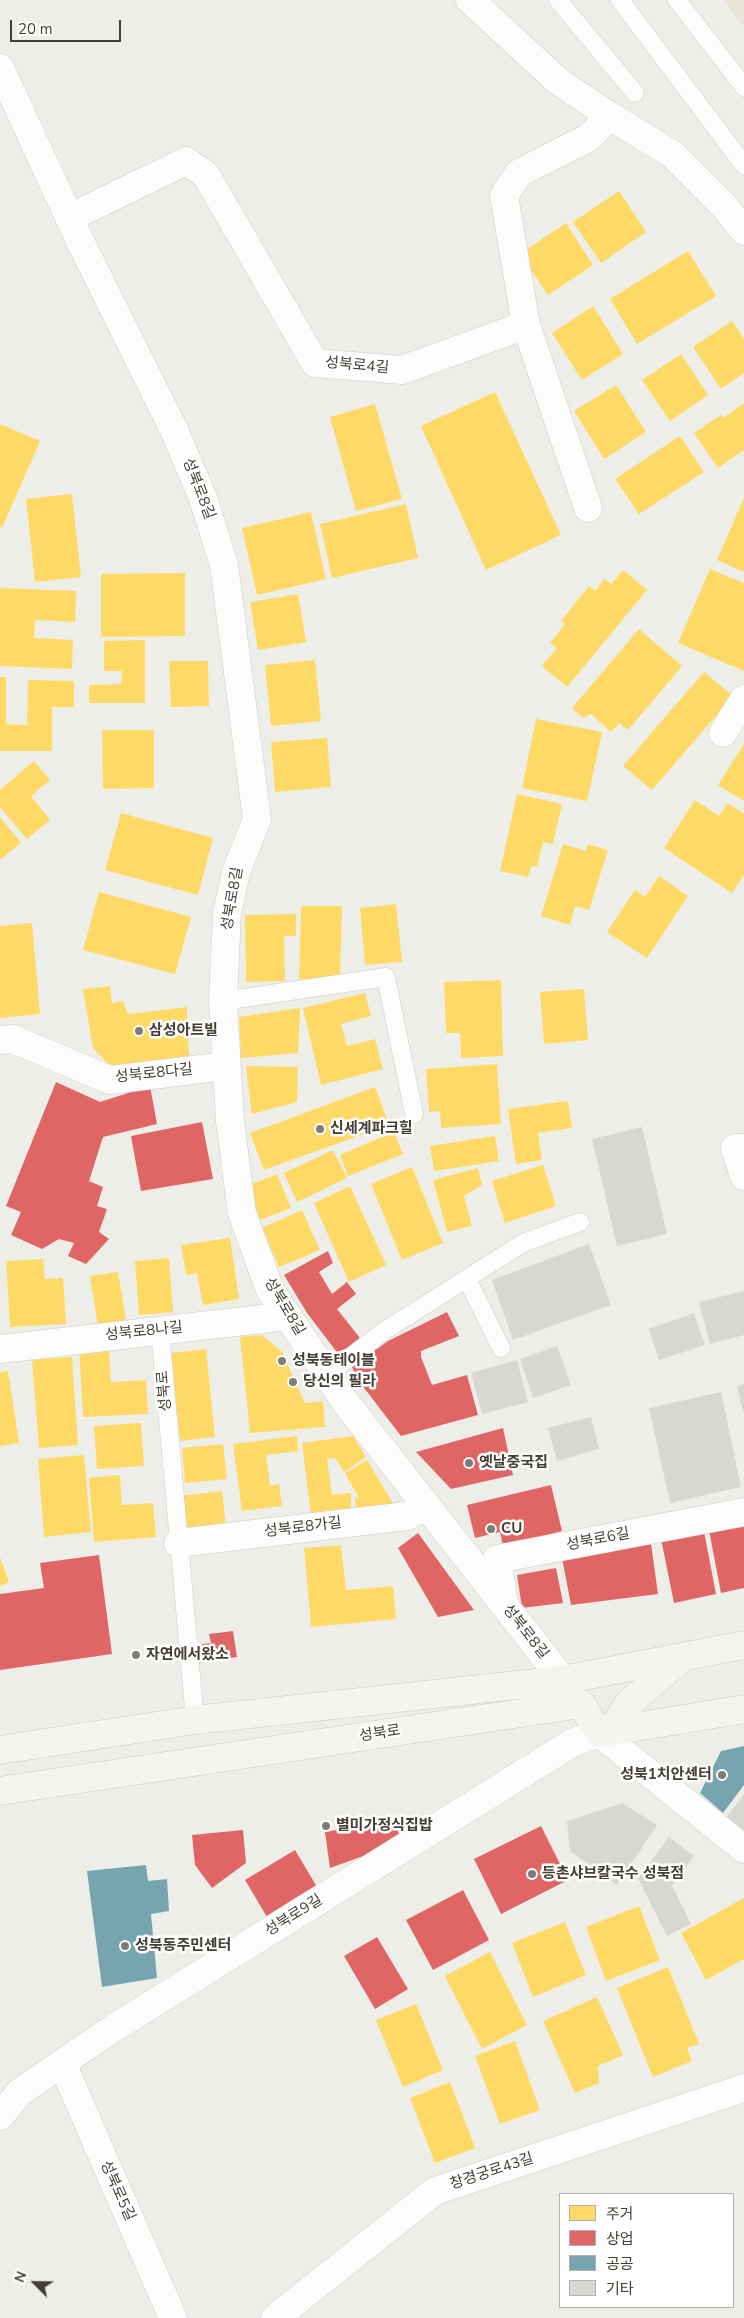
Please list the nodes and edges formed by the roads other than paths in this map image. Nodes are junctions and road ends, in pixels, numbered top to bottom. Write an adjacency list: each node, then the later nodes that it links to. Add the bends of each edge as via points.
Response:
1 (470, 0): 8 (street, via 558,81)
2 (558, 0): 7 (lane)
3 (620, 0): 9 (lane)
4 (677, 0): 6 (lane)
5 (0, 68): 10 (street, 성북로8길)
6 (744, 87)
7 (635, 93)
8 (610, 116): 11 (street, via 672,154); 12 (street, via 588,138 519,173 504,196)
9 (744, 165)
10 (69, 218): 12 (street, 성북로4길, via 186,161 206,175 315,363 402,370); 16 (street, 성북로8길, via 174,430 203,498 224,565 257,819 236,872 227,913)
11 (744, 231)
12 (526, 325): 13 (street)
13 (588, 508)
14 (744, 700): 15 (street)
15 (723, 733)
16 (223, 1001): 18 (street, 성북로8길); 19 (lane, via 386,978)
17 (0, 1040): 18 (street, 성북로8다길, via 14,1039 110,1080)
18 (226, 1066): 24 (street, 성북로8길, via 242,1213 270,1290)
19 (414, 1114)
20 (744, 1148): 21 (street, via 735,1148)
21 (744, 1176)
22 (580, 1222): 23 (lane, via 523,1244)
23 (467, 1279): 26 (lane); 28 (lane, via 384,1331)
24 (288, 1316): 25 (street, 성북로8나길); 28 (street, 성북로8길)
25 (160, 1330): 27 (street, 성북로8나길); 31 (lane, 성북로)
26 (501, 1348)
27 (0, 1349)
28 (327, 1375): 29 (street, 성북로8길)
29 (426, 1506): 31 (street, 성북로8가길, via 408,1516); 32 (street, 성북로8길)
30 (744, 1512): 32 (street, 성북로6길, via 498,1559)
31 (178, 1543): 37 (lane, 성북로)
32 (504, 1605): 35 (street, 성북로8길)
33 (744, 1645): 34 (main road)
34 (683, 1658): 35 (main road); 38 (main road, via 628,1704 614,1727)
35 (563, 1680): 37 (main road)
36 (744, 1709): 38 (main road)
37 (195, 1720): 39 (main road)
38 (600, 1733): 40 (main road, 성북로, via 580,1704); 41 (street); 42 (street, 성북로9길, via 572,1742)
39 (0, 1750)
40 (0, 1791)
41 (744, 1849)
42 (62, 2063): 44 (street, 성북로9길, via 20,2092); 45 (street, 성북로5길)
43 (744, 2088): 46 (street, 창경궁로43길, via 435,2190)
44 (0, 2116)
45 (173, 2318)
46 (275, 2318)

